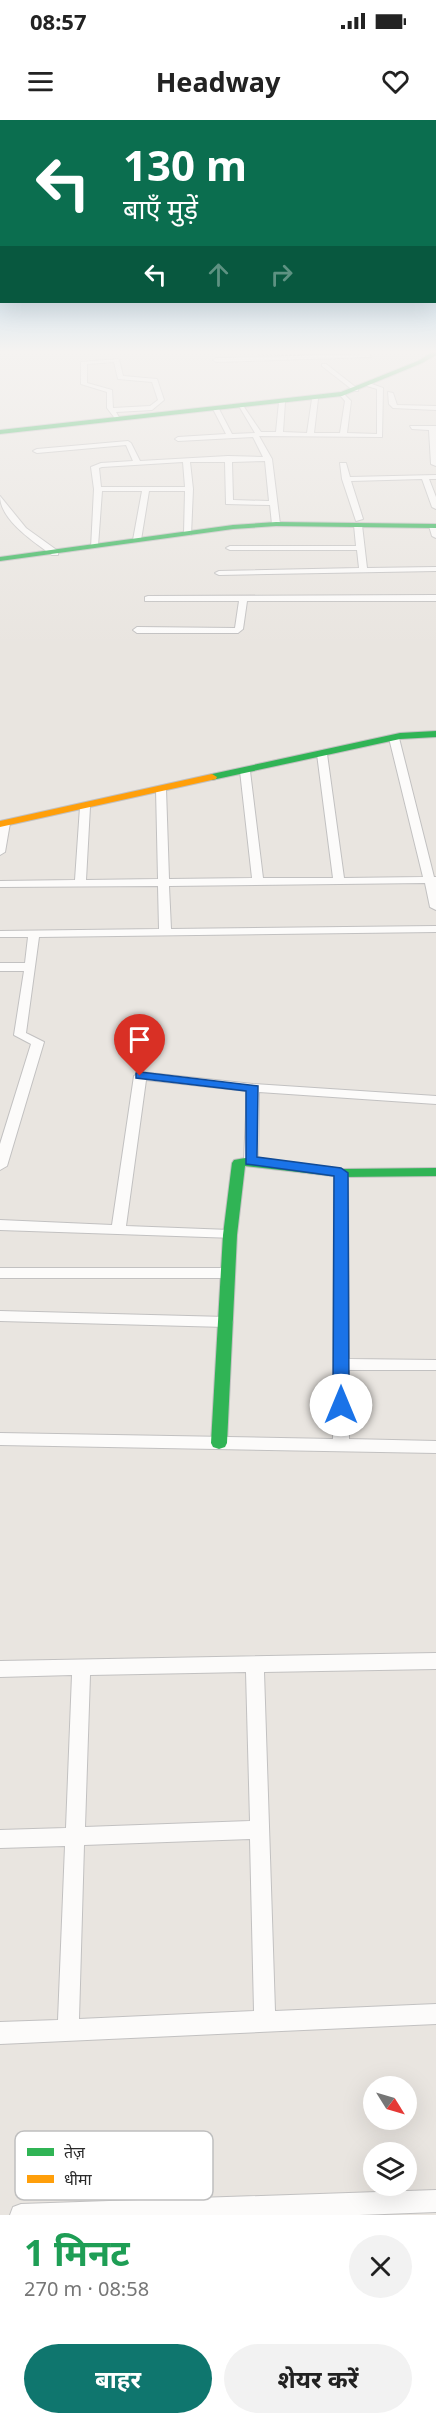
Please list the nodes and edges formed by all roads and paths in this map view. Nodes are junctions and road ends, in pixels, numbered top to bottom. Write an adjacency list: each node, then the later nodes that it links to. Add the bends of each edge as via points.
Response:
1 (37, 451): 2 (street)
2 (40, 451)
3 (132, 451): 8 (street)
4 (264, 451): 6 (street)
5 (228, 458): 6 (street); 7 (street); 17 (street, via 229,502)
6 (267, 458): 17 (street)
7 (186, 460): 8 (street); 15 (street)
8 (138, 463): 13 (street, via 95,468)
9 (343, 465): 12 (street)
10 (436, 477): 11 (street)
11 (424, 478): 12 (street); 18 (street)
12 (346, 479): 19 (street)
13 (98, 489): 14 (street); 24 (street)
14 (146, 489): 15 (street); 23 (street)
15 (189, 489): 22 (street)
16 (0, 498): 27 (street, via 23,530)
17 (274, 503): 20 (street)
18 (436, 507)
19 (358, 522): 20 (street); 21 (street); 26 (street)
20 (276, 524): 22 (street)
21 (435, 529)
22 (188, 533): 23 (street)
23 (137, 540): 24 (street)
24 (94, 546): 27 (street)
25 (230, 548): 26 (street)
26 (361, 548): 30 (street)
27 (55, 553): 28 (street)
28 (0, 559)
29 (436, 569): 30 (street)
30 (363, 570): 31 (street)
31 (219, 573)
32 (436, 598): 34 (street)
33 (148, 600): 34 (street)
34 (243, 601): 35 (street, via 239,629 235,631)
35 (137, 630)
36 (436, 734): 37 (street)
37 (394, 738): 38 (street); 44 (street)
38 (322, 754): 39 (street); 45 (street)
39 (245, 771): 40 (street); 46 (street)
40 (161, 789): 41 (street); 47 (street)
41 (85, 807): 42 (street); 49 (street)
42 (3, 823): 43 (street)
43 (0, 852)
44 (433, 880): 45 (street); 50 (street)
45 (339, 881): 46 (street)
46 (258, 882): 47 (street)
47 (164, 883): 49 (street); 52 (street)
48 (0, 884): 49 (street)
49 (80, 884)
50 (436, 907)
51 (436, 929): 52 (street)
52 (165, 932): 53 (street)
53 (34, 933): 54 (street); 56 (street)
54 (0, 934)
55 (0, 967): 56 (street)
56 (30, 967): 60 (street, via 20,1035 38,1042)
57 (253, 1088): 58 (street); 59 (street); 64 (street, via 140,1076)
58 (436, 1100)
59 (250, 1161): 62 (street); 65 (street, via 237,1167)
60 (0, 1166)
61 (436, 1172): 62 (street)
62 (341, 1173): 70 (street)
63 (0, 1225): 64 (street)
64 (118, 1230): 65 (street)
65 (230, 1235): 67 (street)
66 (0, 1273): 67 (street)
67 (228, 1273): 69 (street)
68 (0, 1316): 69 (street)
69 (226, 1322): 73 (street)
70 (341, 1364): 71 (street); 74 (street)
71 (436, 1365)
72 (0, 1439): 73 (street)
73 (219, 1443): 74 (street)
74 (341, 1445): 75 (street)
75 (436, 1447)
76 (436, 1661): 77 (street)
77 (255, 1665): 78 (street); 80 (street)
78 (81, 1668): 79 (street); 81 (street)
79 (0, 1669)
80 (259, 1830): 81 (street); 84 (street)
81 (75, 1836): 82 (street); 85 (street)
82 (0, 1839)
83 (436, 2014): 84 (street)
84 (265, 2022): 85 (street)
85 (68, 2031): 86 (street)
86 (0, 2033)
87 (436, 2201): 88 (street)
88 (274, 2211): 89 (street)
89 (21, 2215)

